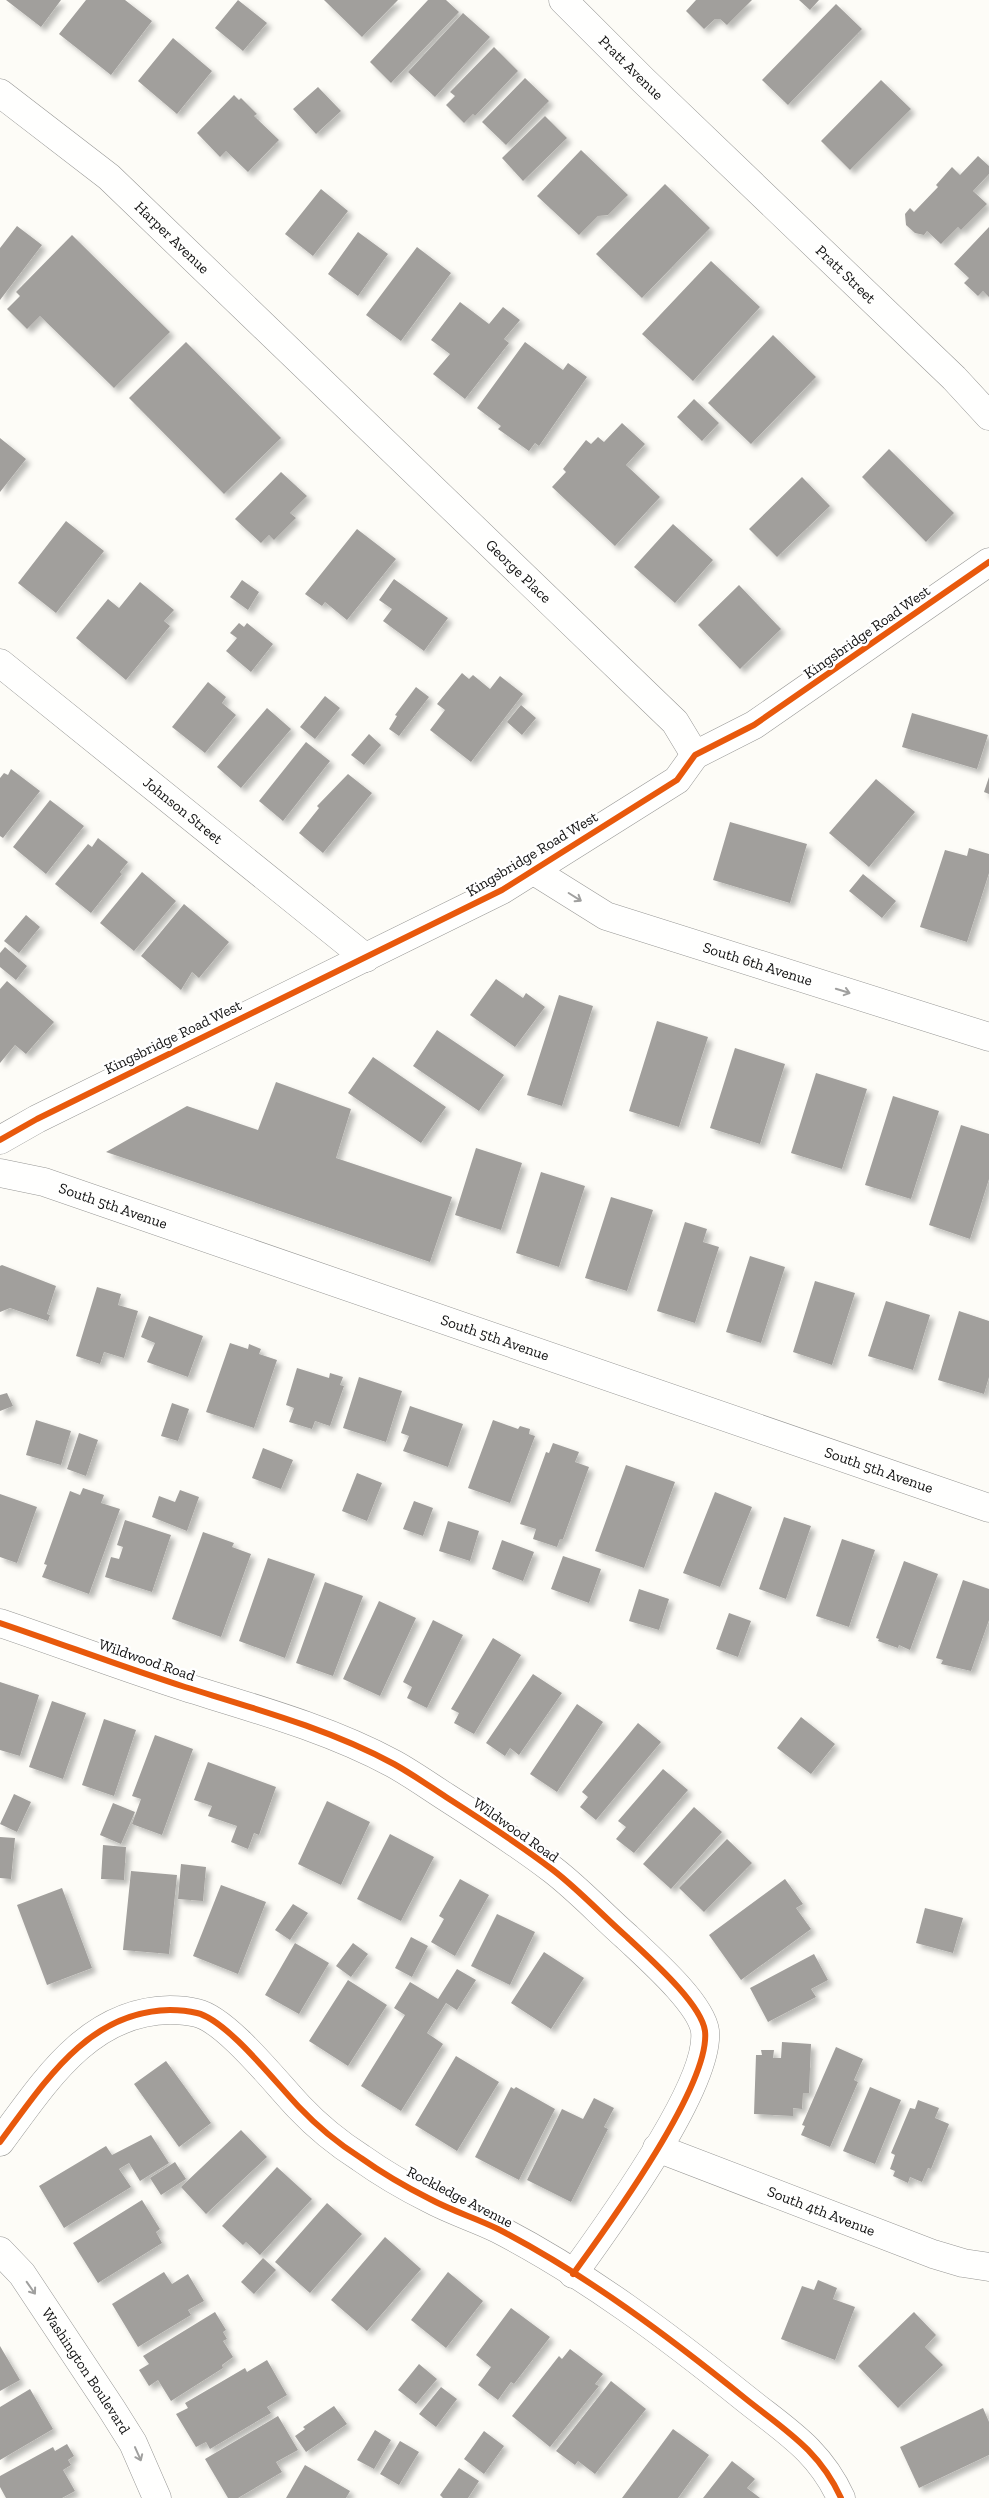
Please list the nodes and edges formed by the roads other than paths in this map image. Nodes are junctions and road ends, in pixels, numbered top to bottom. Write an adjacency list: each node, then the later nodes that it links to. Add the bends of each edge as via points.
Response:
1 (564, 0): 3 (street, Pratt Avenue)
2 (0, 93): 4 (street, Harper Avenue, via 109,177)
3 (699, 134): 5 (street, Pratt Street, via 954,378)
4 (336, 393): 8 (street, George Place, via 676,722)
5 (989, 416)
6 (989, 562): 8 (street, Kingsbridge Road West, via 754,725)
7 (0, 663): 10 (street, Johnson Street)
8 (695, 755): 9 (street, Kingsbridge Road West, via 677,780)
9 (534, 871): 10 (street, Kingsbridge Road West); 11 (street, South 6th Avenue, one-way to 11, via 606,916)
10 (366, 958): 12 (street, Kingsbridge Road West)
11 (989, 1037)
12 (0, 1140)
13 (0, 1173): 14 (street, South 5th Avenue, via 44,1182)
14 (989, 1508)
15 (0, 1623): 17 (street, Wildwood Road, via 315,1728 394,1764 554,1871 651,1959 697,2011 705,2030 704,2054 687,2098)
16 (0, 2142): 20 (street, Rockledge Avenue, via 46,2080 69,2056 108,2025 137,2014 170,2010 198,2013 222,2026 301,2109 359,2157 430,2199 498,2229)
17 (657, 2148): 19 (street, South 4th Avenue, via 933,2254); 20 (street, Wildwood Road)
18 (0, 2251): 21 (street, Washington Boulevard, one-way to 21, via 28,2282 111,2408 133,2443)
19 (989, 2268)
20 (573, 2274): 22 (street, Rockledge Avenue, via 680,2346 815,2454)
21 (157, 2498)
22 (841, 2498)

